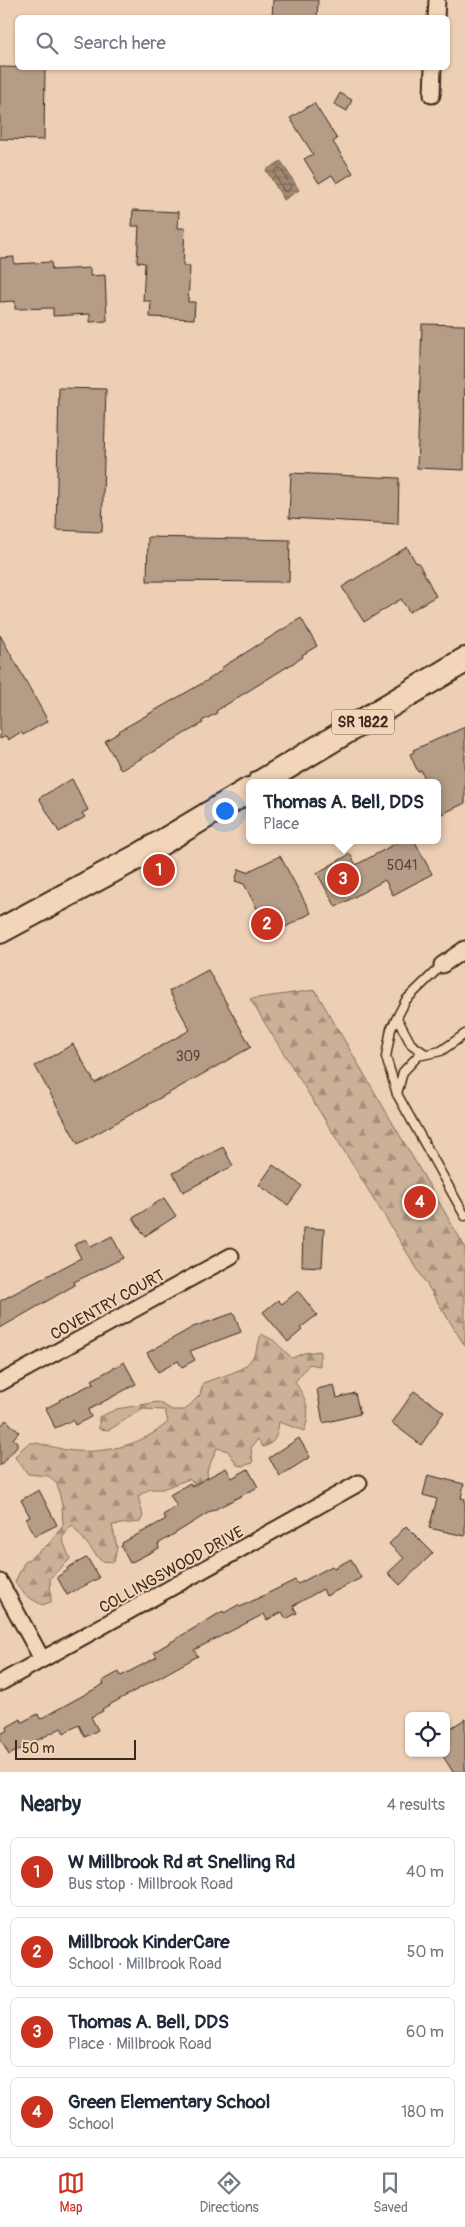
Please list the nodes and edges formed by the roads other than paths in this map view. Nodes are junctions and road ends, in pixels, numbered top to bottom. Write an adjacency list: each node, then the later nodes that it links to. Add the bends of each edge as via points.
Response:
1 (437, 0): 2 (street)
2 (436, 15)
3 (433, 70): 4 (street)
4 (432, 95)
5 (465, 660): 6 (main road, SR 1822)
6 (267, 779)
7 (246, 792): 8 (main road)
8 (0, 931)
9 (465, 949): 10 (street)
10 (442, 965): 11 (lane, via 406,1000)
11 (397, 1018): 13 (lane, via 412,1044); 14 (lane, via 391,1029 386,1057)
12 (465, 1034): 13 (lane, via 441,1051)
13 (424, 1053): 14 (lane, via 403,1072)
14 (397, 1094): 15 (lane)
15 (465, 1216)
16 (231, 1256): 17 (street, COVENTRY COURT)
17 (0, 1383)
18 (359, 1483): 20 (street, COLLINGSWOOD DRIVE)
19 (0, 1582): 20 (street)
20 (42, 1659): 21 (street, COLLINGSWOOD DRIVE)
21 (0, 1683)

